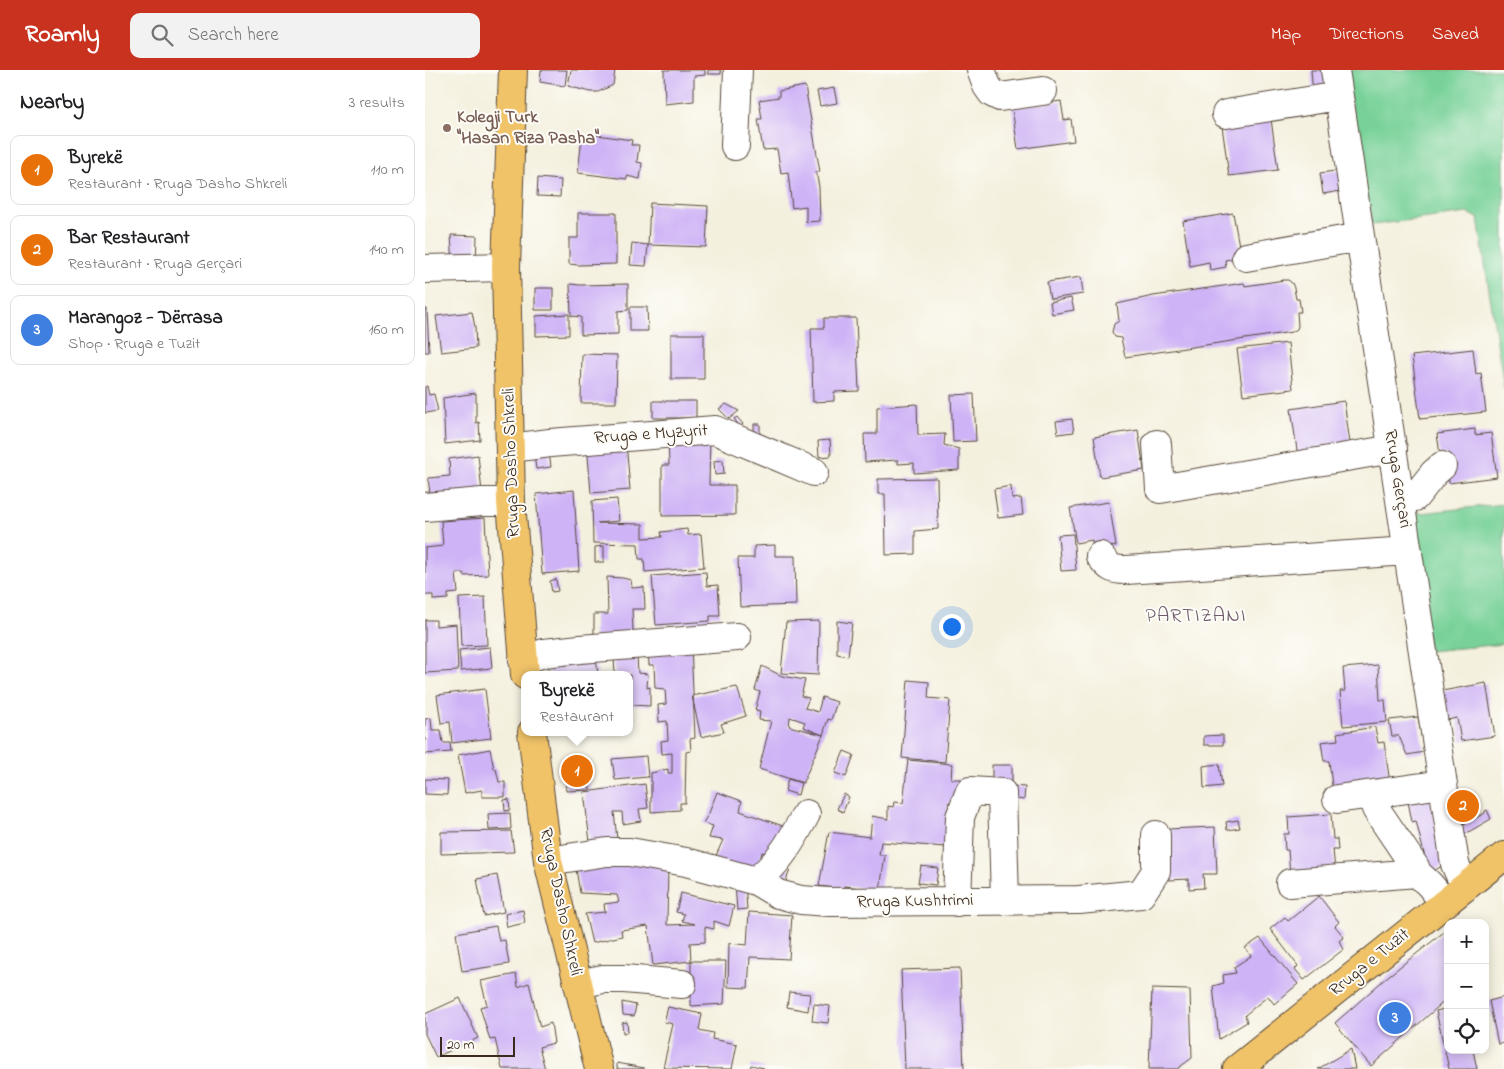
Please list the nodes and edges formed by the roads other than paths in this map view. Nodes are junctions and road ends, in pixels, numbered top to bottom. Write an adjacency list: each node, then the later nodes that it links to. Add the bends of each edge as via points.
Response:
1 (513, 70): 11 (main road, Rruga Dasho Shkreli)
2 (738, 70): 8 (street)
3 (981, 70): 5 (street, via 987,86 1000,97)
4 (1335, 70): 6 (street, Rruga Gerçari)
5 (1043, 91)
6 (1339, 96): 7 (street); 9 (street, Rruga Gerçari)
7 (1226, 114)
8 (735, 146)
9 (1360, 237): 10 (street); 15 (street, Rruga Gerçari)
10 (1246, 256)
11 (506, 267): 12 (street); 14 (main road, Rruga Dasho Shkreli)
12 (425, 269)
13 (1157, 444): 15 (street, via 1160,489)
14 (511, 448): 17 (street, Rruga e Myzyrit, via 715,430); 19 (main road, Rruga Dasho Shkreli)
15 (1393, 449): 18 (street, Rruga Gerçari)
16 (1442, 466): 18 (street, via 1415,497)
17 (814, 472)
18 (1400, 500): 21 (street, Rruga Gerçari)
19 (511, 502): 20 (street); 24 (main road, Rruga Dasho Shkreli)
20 (425, 507)
21 (1408, 552): 22 (street, via 1126,570 1108,567); 26 (street, Rruga Gerçari)
22 (1100, 556)
23 (737, 637): 24 (street, Rruga Dasho Shkreli, via 544,653)
24 (524, 667)
25 (532, 736): 32 (main road, Rruga Dasho Shkreli)
26 (1443, 784): 27 (street); 38 (street, Rruga Gerçari, via 1455,864)
27 (1337, 799)
28 (1376, 809): 33 (street)
29 (806, 814): 34 (street, via 783,854)
30 (1156, 835): 36 (street, Rruga Kushtrimi, via 1156,871 1141,894 1079,900)
31 (1504, 856): 38 (main road, Rruga e Tuzit)
32 (548, 861): 34 (street, Rruga Kushtrimi, via 607,852 630,852 686,862); 39 (main road, Rruga Dasho Shkreli)
33 (1417, 873): 35 (street); 38 (street)
34 (756, 881): 37 (street, Rruga Kushtrimi, via 778,894 810,901)
35 (1290, 883)
36 (1005, 901): 37 (street, Rruga Kushtrimi); 37 (street, via 1003,794 970,791 960,817)
37 (957, 902)
38 (1450, 905): 42 (main road, Rruga e Tuzit)
39 (578, 984): 40 (street, via 624,979); 41 (main road, Rruga Dasho Shkreli)
40 (682, 984)
41 (599, 1069)
42 (1237, 1069)

